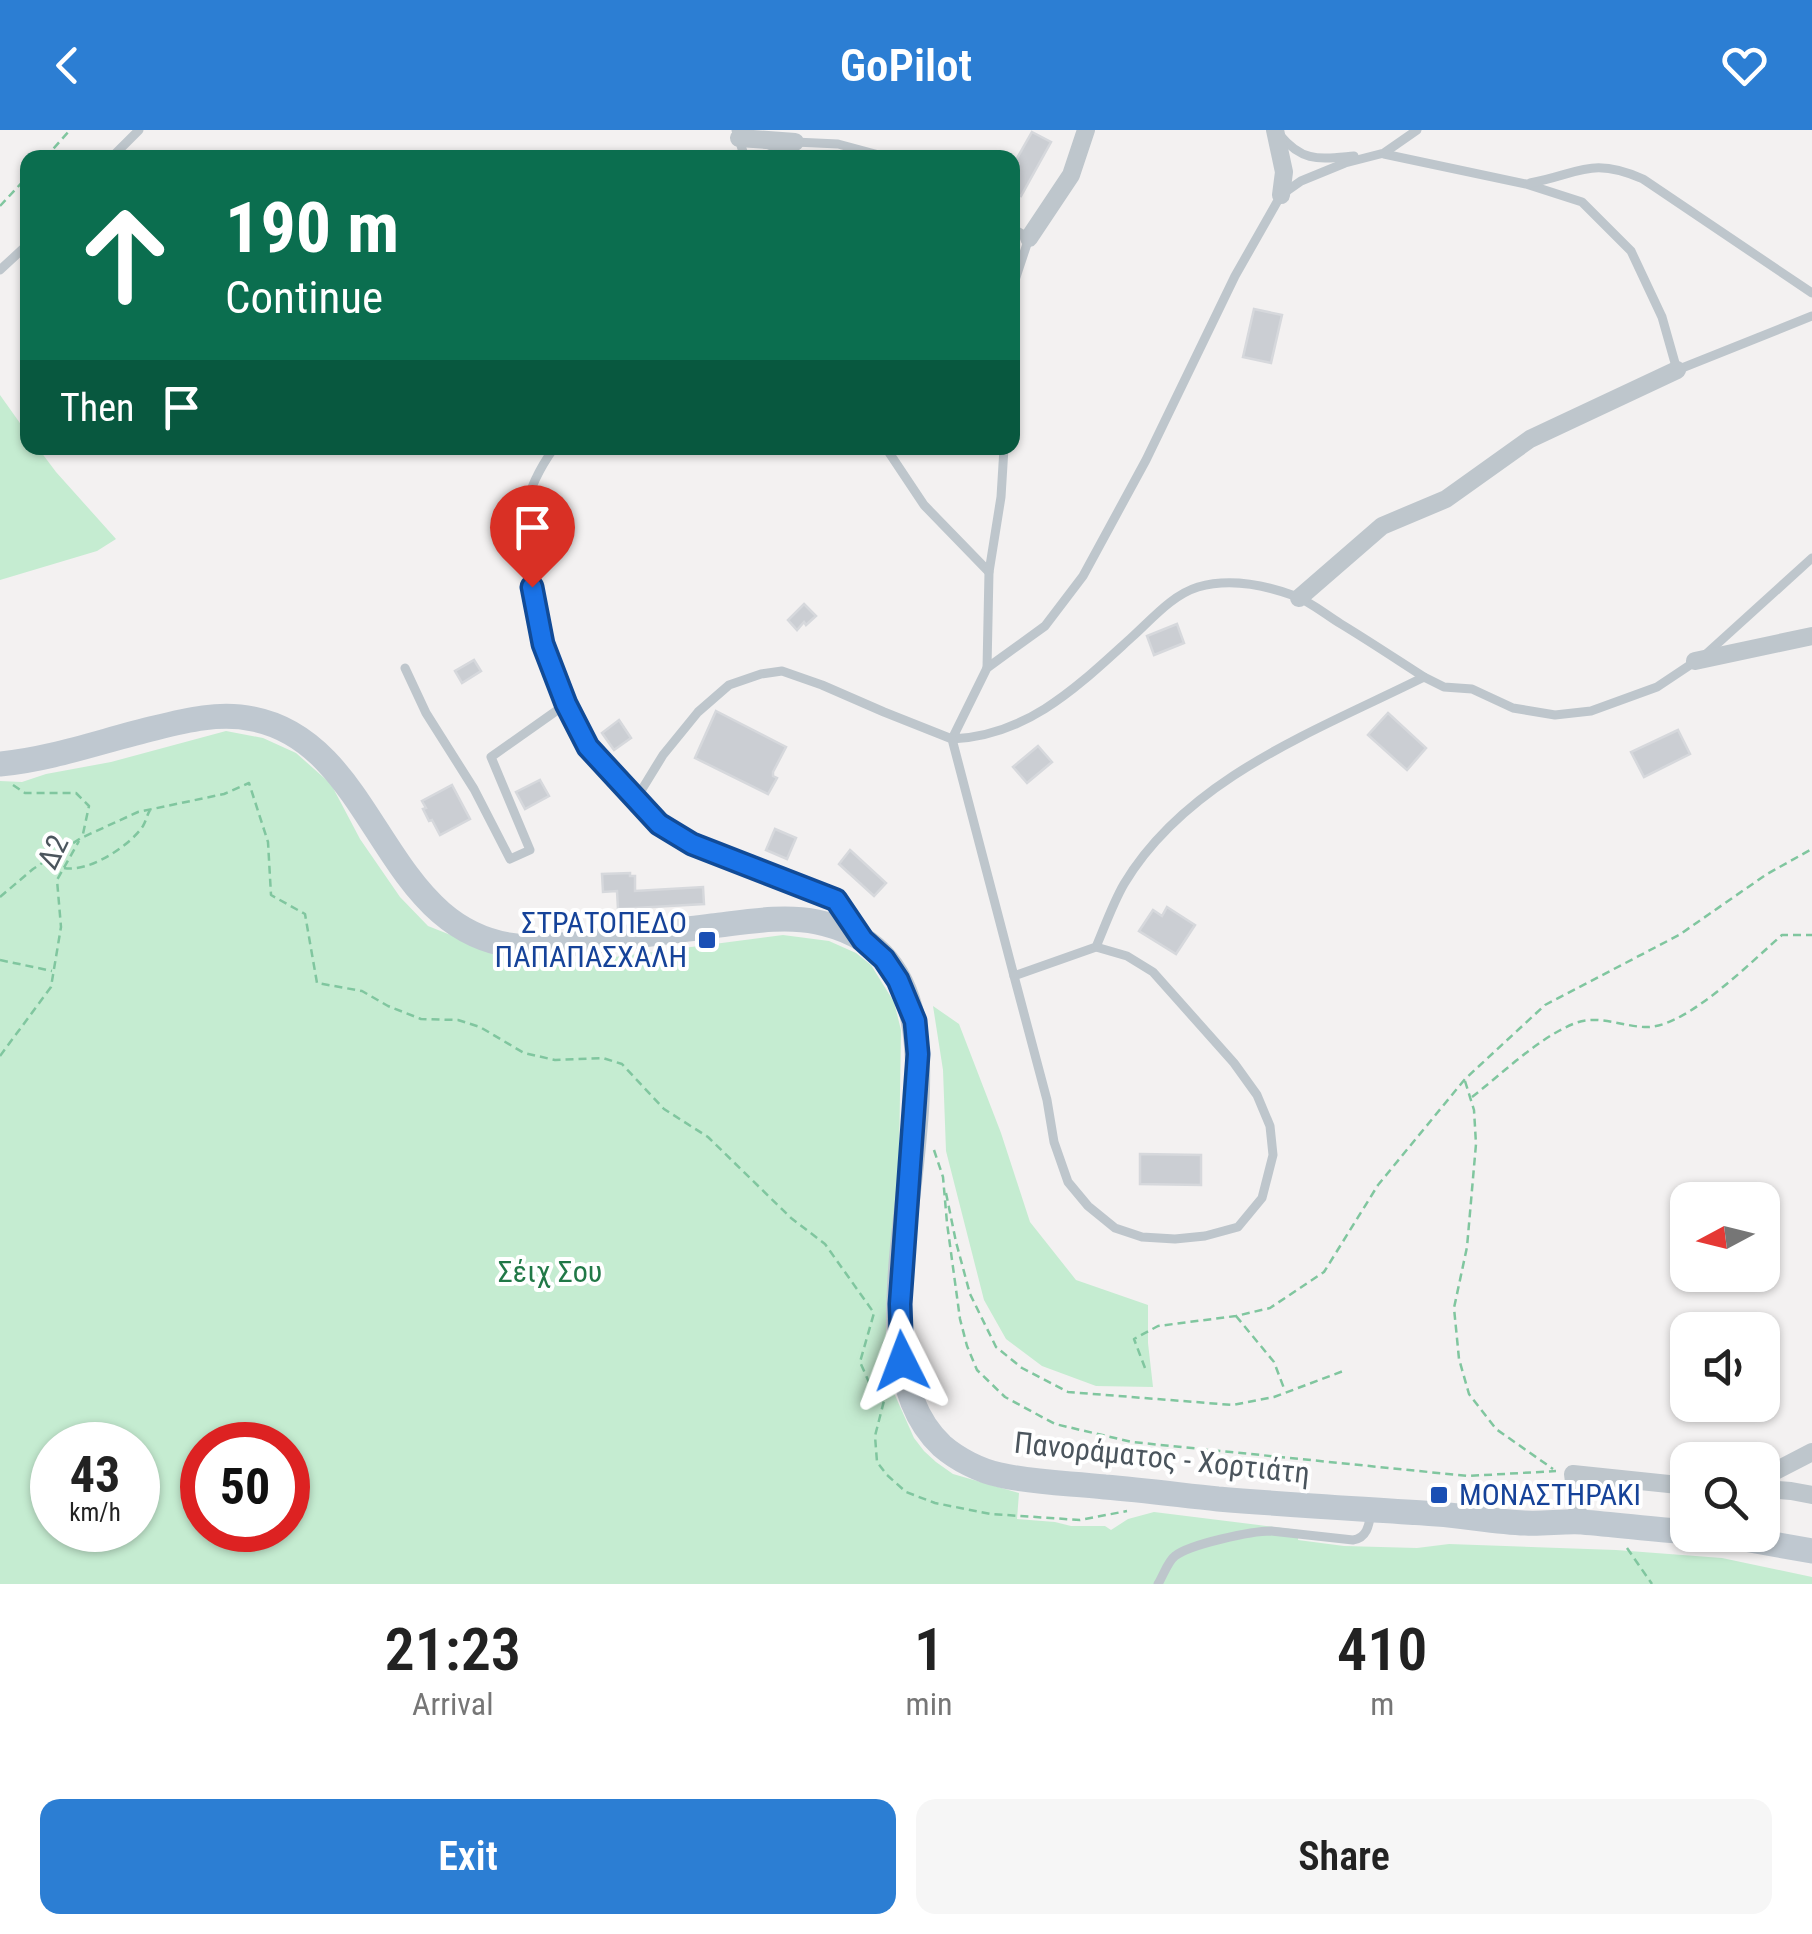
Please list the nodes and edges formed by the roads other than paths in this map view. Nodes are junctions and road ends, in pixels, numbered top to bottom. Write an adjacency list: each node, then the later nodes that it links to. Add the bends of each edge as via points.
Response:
1 (139, 130): 7 (lane)
2 (1086, 130): 13 (street, via 1071,175)
3 (1275, 130): 10 (lane, via 1310,158); 12 (street, via 1284,172)
4 (1418, 130): 10 (lane)
5 (737, 134): 6 (street)
6 (795, 142): 8 (lane); 9 (lane)
7 (120, 150)
8 (778, 150)
9 (860, 150)
10 (1384, 153): 11 (lane); 12 (lane, via 1300,180)
11 (1526, 184): 16 (lane, via 1574,170 1621,169); 18 (lane, via 1582,202 1631,251 1662,317)
12 (1281, 195): 28 (lane, via 1083,576 1045,626)
13 (1020, 233)
14 (20, 251): 15 (lane)
15 (0, 270)
16 (1812, 294)
17 (1812, 316): 18 (lane)
18 (1676, 370): 24 (street, via 1530,439 1446,500 1382,526)
19 (549, 455): 30 (lane, via 531,490 524,543 543,644)
20 (891, 455): 23 (lane, via 924,504)
21 (1004, 455): 23 (lane)
22 (1812, 558): 26 (lane)
23 (989, 572): 28 (lane)
24 (1300, 598): 29 (lane); 31 (lane, via 1225,582 1195,588 1164,606 1046,710 1002,732)
25 (1812, 636): 26 (street)
26 (1695, 661): 29 (lane, via 1657,687 1590,711 1555,715 1512,708)
27 (405, 668): 30 (lane, via 510,859 530,850 491,756)
28 (987, 668): 31 (lane)
29 (1424, 677): 35 (lane, via 1248,765 1188,811 1154,842 1124,885)
30 (566, 704): 33 (lane, via 588,747)
31 (952, 739): 33 (lane, via 822,684 782,671 760,674 729,685 698,712); 36 (lane)
32 (6, 775): 34 (main road, Πανοράματος - Χορτιάτη, via 40,757 197,719 247,718 290,732 316,750 418,890 474,934 542,947 798,919)
33 (636, 799): 34 (lane, via 659,824 692,844 836,900)
34 (863, 940): 42 (main road, Πανοράματος - Χορτιάτη, via 892,970 915,1021 900,1340 913,1403 943,1446 989,1472 1054,1484)
35 (1096, 947): 36 (lane); 36 (lane, via 1153,972 1258,1095 1274,1154 1262,1198 1238,1226 1205,1236 1142,1237 1114,1228 1088,1206 1068,1182 1054,1142)
36 (1014, 976)
37 (1812, 1452): 38 (street)
38 (1780, 1469)
39 (1670, 1484): 43 (street, via 1572,1474)
40 (1780, 1490): 41 (street)
41 (1812, 1495)
42 (1371, 1510): 43 (main road, Πανοράματος - Χορτιάτη); 47 (lane, via 1369,1527 1358,1539 1257,1531 1174,1556)
43 (1579, 1522): 44 (main road, Πανοράματος - Χορτιάτη)
44 (1670, 1531)
45 (1780, 1545): 46 (main road)
46 (1812, 1550)
47 (1158, 1584)

